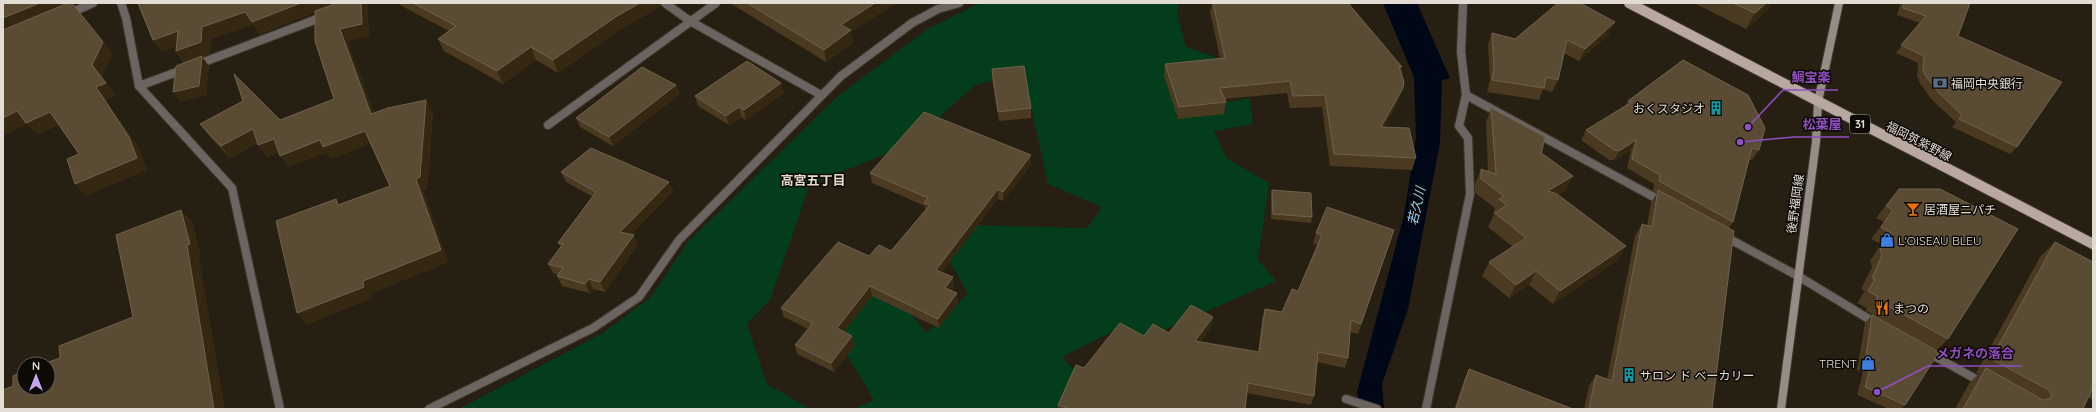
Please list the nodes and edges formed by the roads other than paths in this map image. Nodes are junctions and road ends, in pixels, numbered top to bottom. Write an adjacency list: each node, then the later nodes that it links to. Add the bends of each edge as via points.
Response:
1 (93, 3): 10 (street)
2 (121, 3): 12 (street)
3 (665, 3): 11 (street)
4 (716, 3): 11 (street)
5 (959, 3): 13 (street, via 938,9 912,23 841,76)
6 (1463, 3): 14 (street, via 1460,52)
7 (1629, 3): 15 (main road, 福岡筑紫野線 / 31)
8 (1839, 3): 15 (main road, 後野福岡線)
9 (331, 14): 12 (street)
10 (58, 18)
11 (690, 21): 13 (street); 16 (street)
12 (139, 86): 25 (street, via 232,188)
13 (821, 95): 26 (street, via 679,240 639,297 594,328)
14 (1466, 95): 17 (street); 28 (street, via 1459,126 1468,138 1470,194)
15 (1818, 102): 19 (main road, 福岡筑紫野線 / 31); 20 (main road, 後野福岡線, via 1816,142)
16 (548, 125)
17 (1668, 205)
18 (1716, 232): 20 (street)
19 (2093, 244)
20 (1798, 276): 21 (street); 29 (main road, 後野福岡線)
21 (1888, 330)
22 (1922, 349): 23 (street)
23 (1989, 386)
24 (1346, 399): 27 (street)
25 (280, 409)
26 (429, 409)
27 (1377, 409)
28 (1426, 409)
29 (1781, 409)

